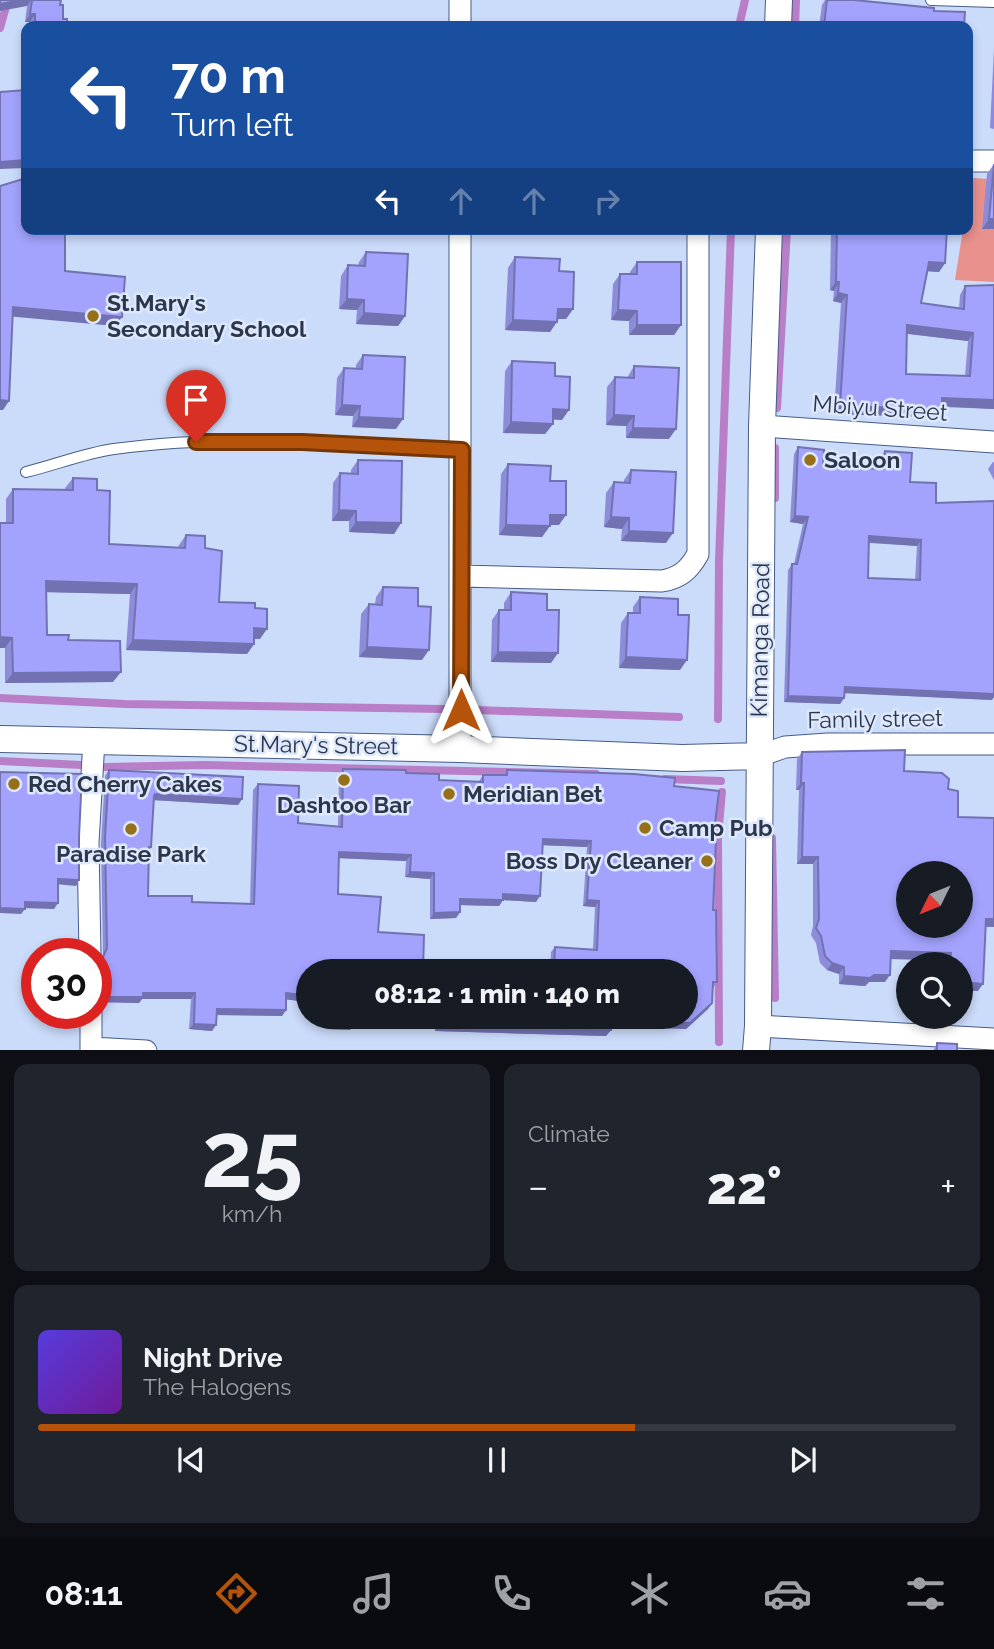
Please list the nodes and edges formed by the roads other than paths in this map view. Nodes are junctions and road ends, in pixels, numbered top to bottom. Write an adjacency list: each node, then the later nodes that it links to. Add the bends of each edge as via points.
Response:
1 (460, 0): 5 (street)
2 (779, 0): 6 (street)
3 (931, 0): 4 (lane)
4 (994, 2)
5 (460, 21)
6 (778, 21)
7 (973, 161): 8 (street)
8 (994, 161)
9 (460, 235): 14 (street)
10 (698, 235): 16 (street, via 698,554 691,568 662,581)
11 (769, 235): 12 (street, Kimanga Road)
12 (762, 426): 13 (street, Mbiyu Street); 21 (street, Kimanga Road)
13 (994, 442)
14 (462, 450): 15 (lane, via 196,442 112,449); 16 (street)
15 (26, 472)
16 (461, 576): 20 (street)
17 (0, 739): 18 (street, St.Mary's Street)
18 (94, 740): 20 (street, St.Mary's Street); 22 (street, via 88,843)
19 (994, 744): 21 (street, Family street, via 828,744 785,747)
20 (460, 749): 21 (street, St.Mary's Street, via 682,758)
21 (759, 756): 24 (street, Kimanga Road)
22 (90, 938)
23 (91, 1029): 26 (street)
24 (757, 1038): 25 (street)
25 (994, 1039)
26 (91, 1049): 27 (street)
27 (118, 1050)

